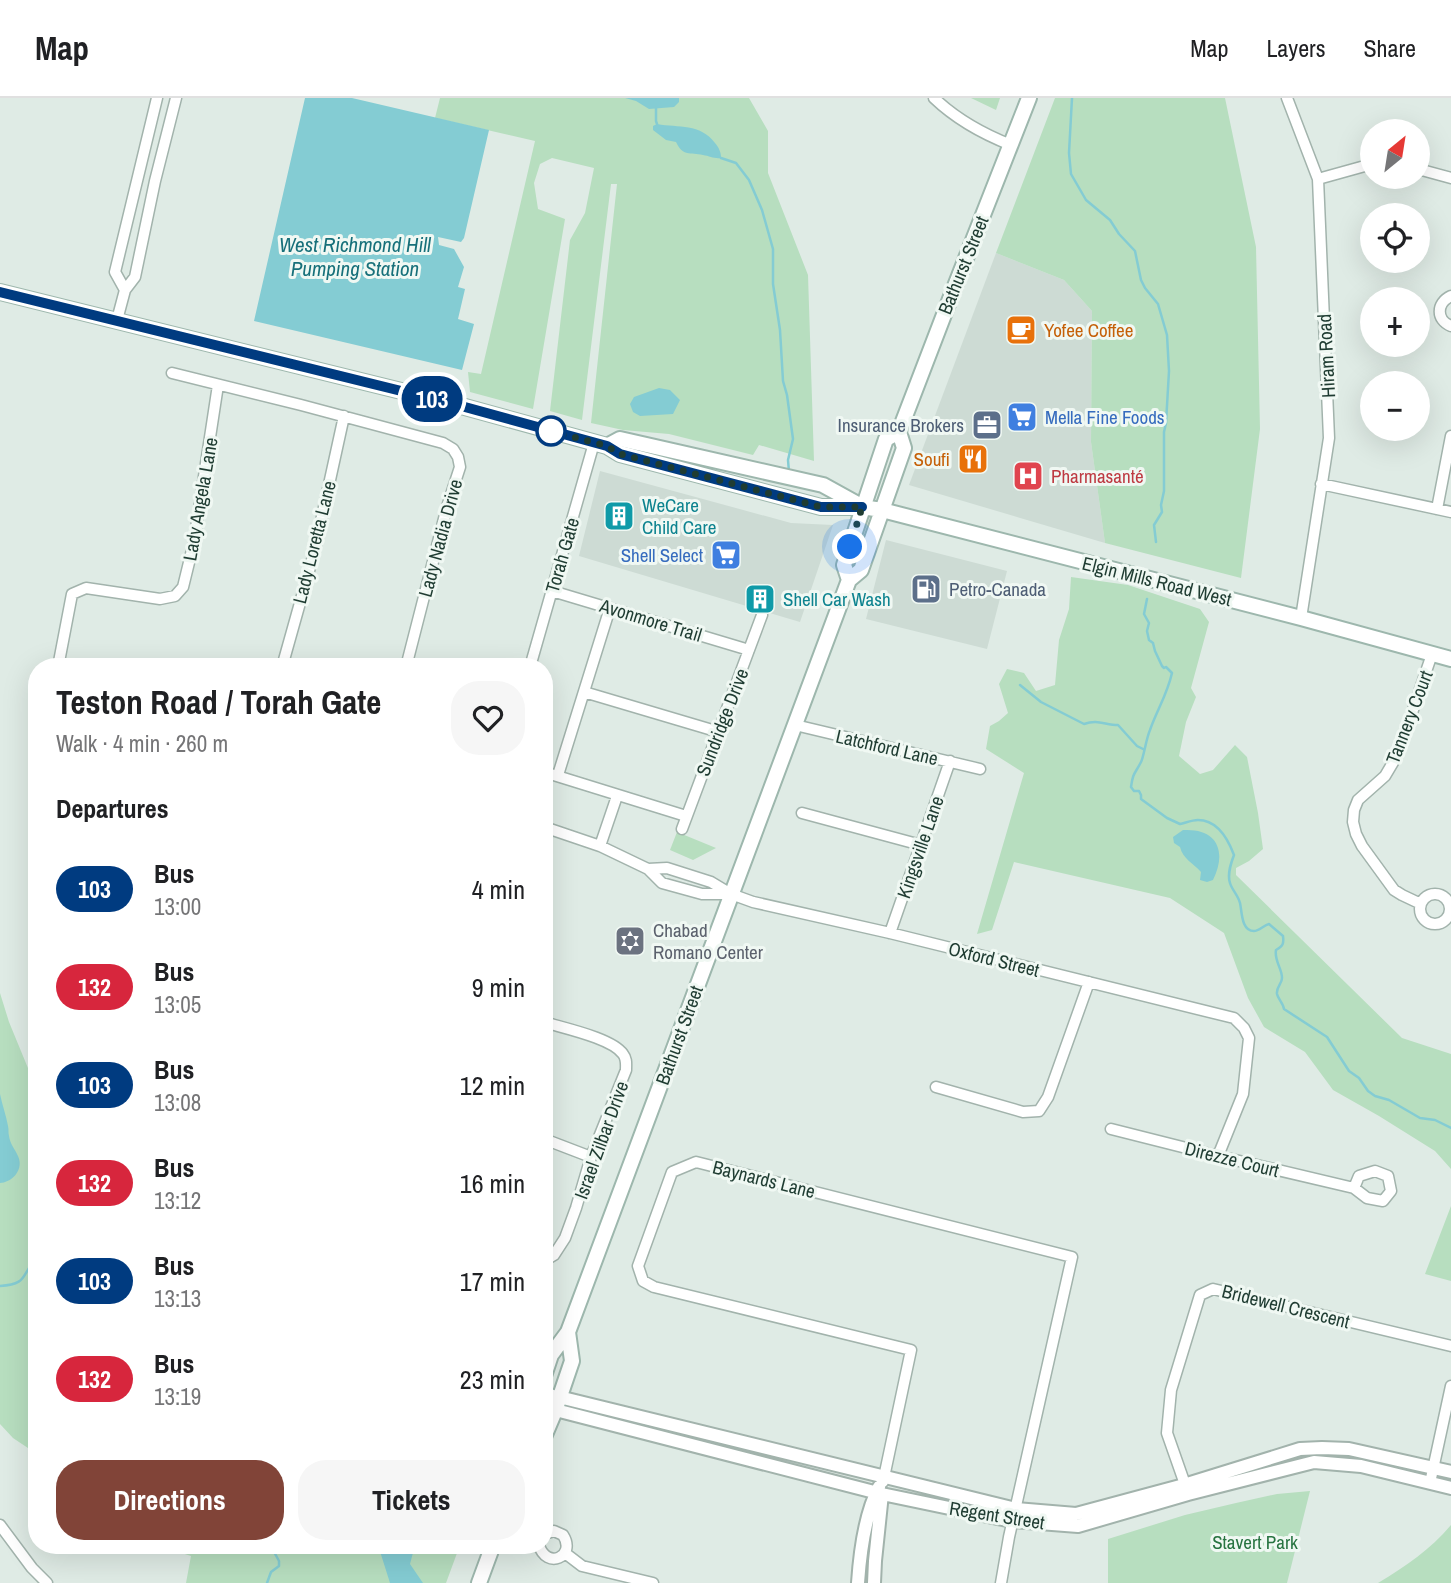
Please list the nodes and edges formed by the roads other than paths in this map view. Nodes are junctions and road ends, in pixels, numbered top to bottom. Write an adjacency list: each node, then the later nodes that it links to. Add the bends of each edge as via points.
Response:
1 (157, 98): 7 (street)
2 (176, 98): 8 (street)
3 (934, 98): 6 (street, via 981,132)
4 (1029, 98): 6 (main road, Bathurst Street)
5 (1287, 98): 12 (street, Hiram Road)
6 (1011, 145): 21 (main road, Bathurst Street)
7 (141, 156): 8 (street); 13 (street, via 115,272)
8 (160, 161): 13 (street, via 135,276)
9 (1360, 167): 12 (street)
10 (1430, 172): 11 (street)
11 (1451, 178)
12 (1318, 179): 24 (street, Hiram Road, via 1329,439)
13 (125, 290): 16 (street)
14 (0, 292): 16 (main road)
15 (1451, 296): 17 (street, via 1439,311)
16 (117, 320): 23 (main road)
17 (1451, 326)
18 (172, 373): 19 (street, Lady Nadia Drive)
19 (218, 385): 20 (street, Lady Nadia Drive); 36 (street, Lady Angela Lane, via 183,587 175,596 160,599 78,590 72,594)
20 (344, 416): 37 (street, Lady Loretta Lane, via 314,553); 38 (street, Lady Nadia Drive, via 443,443 458,457 460,467)
21 (899, 432): 25 (main road, Bathurst Street, via 886,439); 27 (main road, Bathurst Street, via 904,448)
22 (1451, 436): 26 (street)
23 (600, 444): 25 (main road, via 620,454 821,507); 25 (main road, via 620,439 823,485); 30 (street, Torah Gate)
24 (1321, 484): 26 (street); 33 (street, Hiram Road)
25 (862, 507): 27 (main road, Elgin Mills Road West); 29 (main road, Bathurst Street, via 844,565)
26 (1437, 509): 28 (street)
27 (882, 510): 29 (main road, Bathurst Street, via 860,570); 33 (main road, Elgin Mills Road West)
28 (1451, 513)
29 (849, 580): 42 (main road, Bathurst Street)
30 (552, 591): 31 (street, Avonmore Trail); 39 (street, Torah Gate)
31 (610, 608): 34 (street, Avonmore Trail); 41 (street)
32 (762, 615): 34 (street, Sundridge Drive)
33 (1301, 618): 35 (main road, Elgin Mills Road West)
34 (750, 650): 43 (street, Sundridge Drive)
35 (1432, 654): 40 (main road, Elgin Mills Road West); 57 (street, Tannery Court, via 1398,754 1385,776 1358,800 1353,822 1362,846 1394,890)
36 (60, 658)
37 (285, 658)
38 (407, 658)
39 (533, 658)
40 (1451, 659)
41 (584, 692): 43 (street); 47 (street)
42 (795, 724): 44 (street, Latchford Lane); 56 (main road, Bathurst Street)
43 (719, 732): 50 (street, Sundridge Drive)
44 (950, 761): 45 (street, Latchford Lane); 53 (street, Kingsville Lane)
45 (980, 768)
46 (553, 774): 47 (street)
47 (558, 775): 48 (street)
48 (617, 796): 50 (street); 54 (street)
49 (802, 813): 53 (street)
50 (686, 817): 51 (street, Sundridge Drive)
51 (682, 829)
52 (553, 830): 54 (street)
53 (921, 845): 59 (street, Kingsville Lane)
54 (600, 846): 55 (street)
55 (648, 869): 56 (street, via 667,868 711,882); 56 (street, via 662,883 702,894)
56 (731, 894): 59 (street, Oxford Street); 69 (main road, Bathurst Street)
57 (1421, 904): 58 (street, Tannery Court, via 1427,922 1442,922); 58 (street, Tannery Court, via 1427,897 1440,895 1448,901)
58 (1450, 915)
59 (890, 933): 60 (street, Oxford Street)
60 (1088, 982): 62 (street, via 1039,1111 1023,1112); 65 (street, Oxford Street, via 1234,1018 1244,1028 1249,1038 1243,1094)
61 (553, 1025): 66 (street, Israel Zilbar Drive, via 594,1037 622,1051 626,1059 626,1070)
62 (936, 1087)
63 (1111, 1129): 65 (street, Direzze Court)
64 (553, 1142): 66 (street)
65 (1218, 1156): 67 (street, Direzze Court)
66 (591, 1157): 68 (street, Israel Zilbar Drive, via 565,1238)
67 (1354, 1188)
68 (553, 1256)
69 (568, 1332): 71 (main road, Bathurst Street); 73 (main road, Bathurst Street, via 572,1361)
70 (1451, 1346): 79 (street, Bridewell Crescent, via 1213,1289 1200,1295 1171,1390 1167,1433)
71 (553, 1352)
72 (1451, 1386): 74 (street)
73 (553, 1405): 76 (street, Regent Street); 80 (street, Regent Street)
74 (1433, 1468): 75 (street, Regent Street); 77 (street); 79 (street, Regent Street, via 1349,1449 1311,1449)
75 (1451, 1472)
76 (883, 1477): 80 (street); 81 (street, Regent Street); 81 (street, Baynards Lane, via 911,1350 643,1282 638,1266 672,1172 696,1162 1072,1256)
77 (1430, 1483): 78 (street, Regent Street); 79 (street, Regent Street, via 1362,1466 1314,1462)
78 (1451, 1488)
79 (1186, 1490): 81 (street, Regent Street, via 1076,1514)
80 (879, 1493): 81 (street, Regent Street); 90 (street, via 859,1560); 91 (street)
81 (1014, 1515): 92 (street)
82 (553, 1531): 84 (street, via 563,1535)
83 (2, 1532): 87 (street)
84 (565, 1553): 86 (street, via 558,1558); 89 (street, via 582,1566)
85 (490, 1554): 88 (main road)
86 (542, 1554)
87 (47, 1583)
88 (479, 1583)
89 (653, 1583)
90 (858, 1583)
91 (874, 1583)
92 (1001, 1583)

